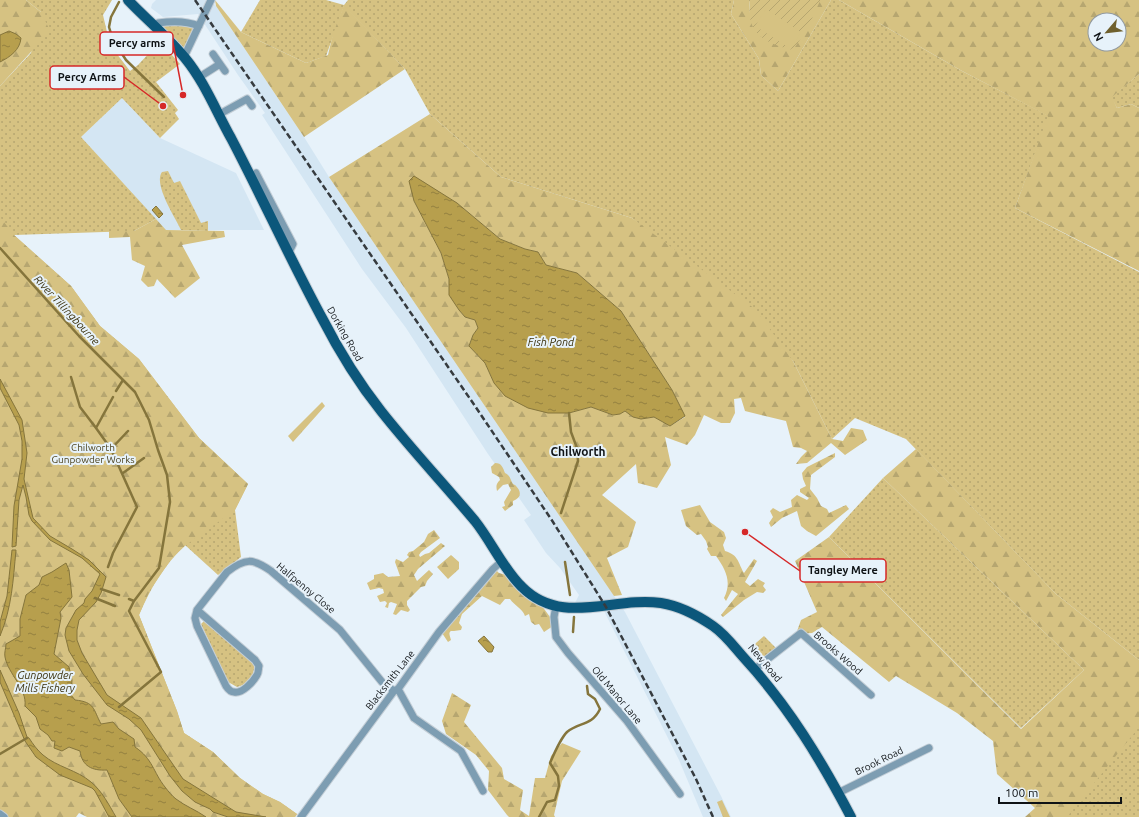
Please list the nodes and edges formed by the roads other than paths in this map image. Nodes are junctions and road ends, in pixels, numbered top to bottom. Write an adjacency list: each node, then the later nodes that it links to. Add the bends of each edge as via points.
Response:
1 (128, 0): 4 (main road, Dorking Road)
2 (211, 0): 3 (street)
3 (199, 26): 4 (street, via 163,22); 6 (street)
4 (155, 27): 6 (main road, Dorking Road)
5 (213, 54): 7 (street)
6 (184, 57): 9 (main road, Dorking Road)
7 (220, 64): 8 (street); 9 (street)
8 (225, 71)
9 (198, 78): 11 (main road, Dorking Road)
10 (252, 106): 11 (street, via 245,97)
11 (218, 115): 13 (main road, Dorking Road)
12 (256, 173): 13 (street)
13 (270, 207): 14 (main road, Dorking Road, via 289,252 345,360 381,411 477,524)
14 (502, 561): 15 (main road, Dorking Road, via 524,589 540,600); 19 (street, Blacksmith Lane, via 439,632)
15 (556, 606): 16 (main road, Dorking Road, via 578,609); 24 (street, Old Manor Lane, via 556,637 627,721)
16 (606, 607): 18 (main road, New Road, via 637,602 676,606 714,627)
17 (197, 610): 17 (street, via 259,666 257,676 240,692 229,690 226,686 197,626); 19 (street, Halfpenny Close, via 227,572 241,563 259,562 340,630 382,682)
18 (755, 669): 20 (street, Brooks Wood, via 801,633); 23 (main road, New Road, via 784,705)
19 (396, 690): 22 (street, via 414,718 461,751); 27 (street, Blacksmith Lane)
20 (871, 695)
21 (929, 748): 23 (street, Brook Road)
22 (483, 791)
23 (838, 793): 28 (main road, New Road)
24 (680, 794)
25 (0, 814): 26 (street)
26 (4, 817)
27 (300, 817)
28 (851, 817)

